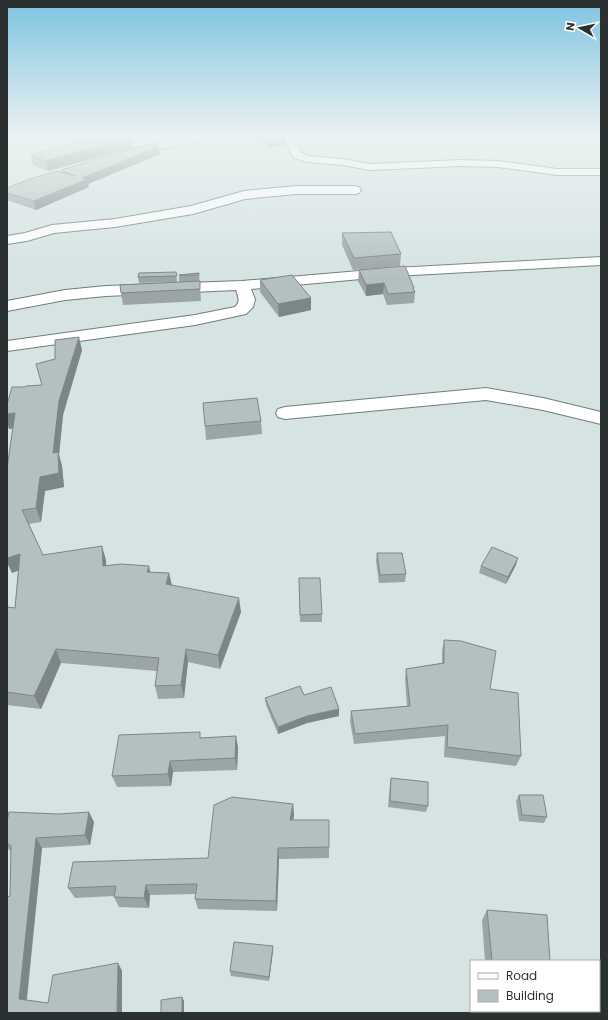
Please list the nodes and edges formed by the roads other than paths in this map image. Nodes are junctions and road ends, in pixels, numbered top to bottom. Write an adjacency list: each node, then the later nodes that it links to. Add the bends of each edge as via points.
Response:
1 (355, 190): 2 (street, via 296,190 244,195 193,210 115,223 52,229)
2 (7, 240)
3 (601, 261): 4 (street, via 394,272)
4 (242, 285): 5 (street, via 84,292); 6 (street, via 247,299 245,307 240,311 195,320)
5 (7, 306)
6 (7, 346)
7 (285, 413): 8 (street, via 486,394)
8 (601, 418)

